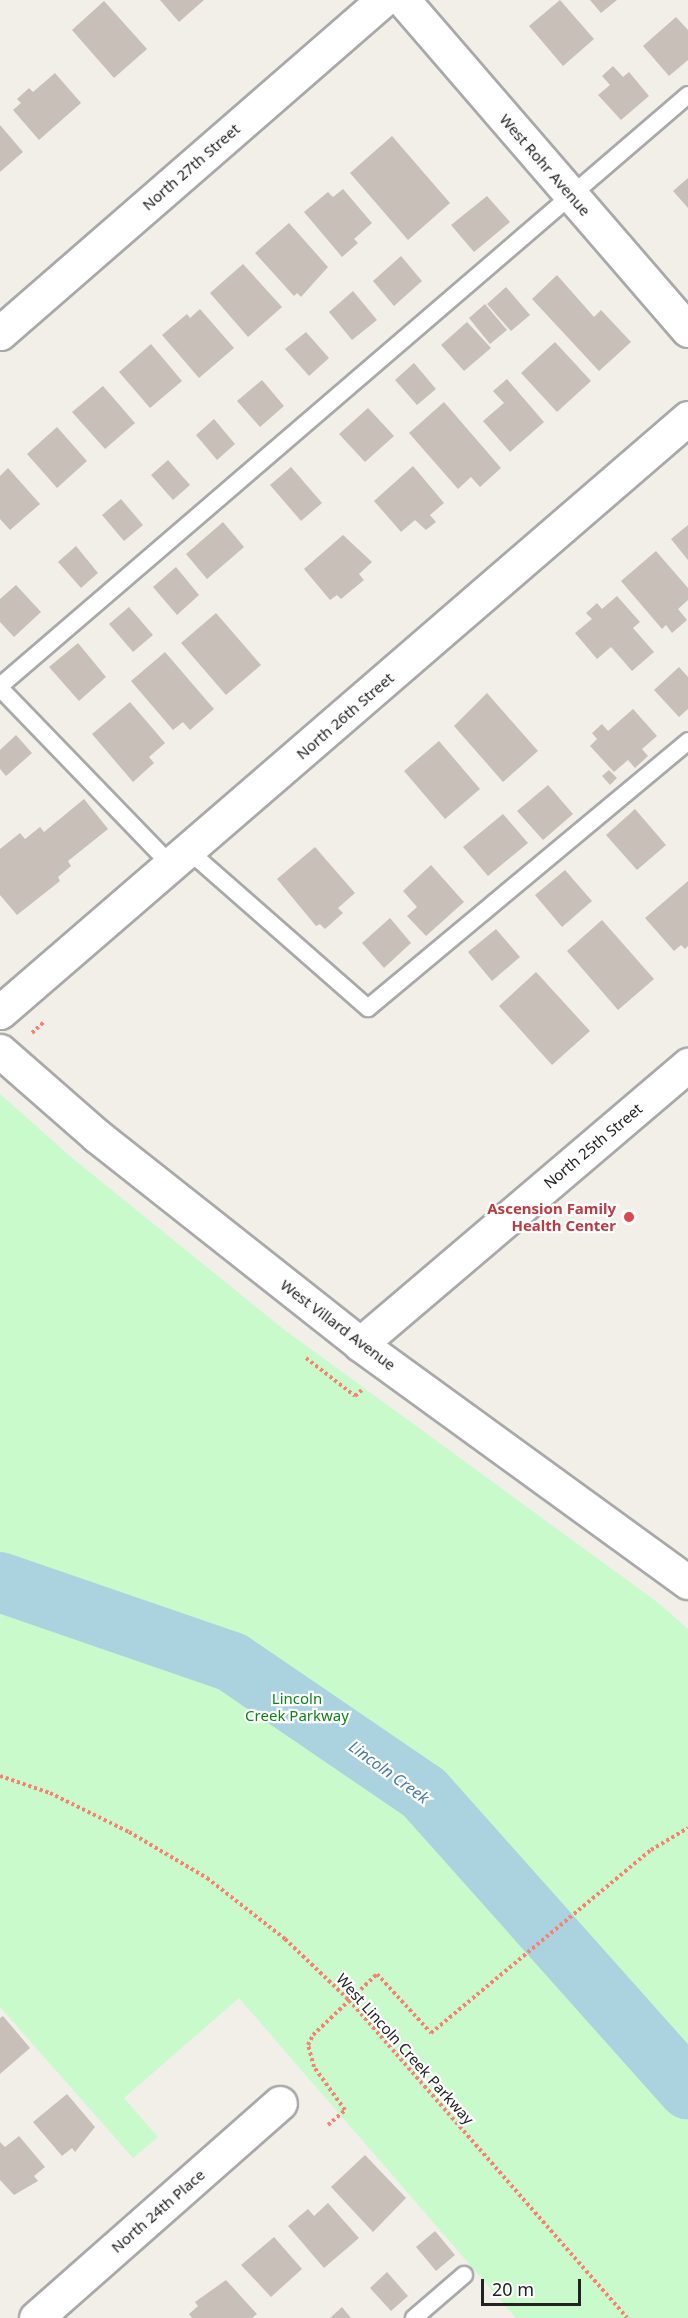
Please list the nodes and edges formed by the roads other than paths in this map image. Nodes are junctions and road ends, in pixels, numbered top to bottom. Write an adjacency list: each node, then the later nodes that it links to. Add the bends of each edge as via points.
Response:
1 (383, 0): 6 (street, North 27th Street)
2 (403, 0): 4 (street, West Rohr Avenue)
3 (688, 95): 4 (lane)
4 (571, 196): 5 (street, West Rohr Avenue); 8 (lane)
5 (688, 330)
6 (0, 333)
7 (688, 418): 10 (street, North 26th Street)
8 (0, 687): 10 (lane)
9 (688, 741): 10 (lane, via 368,1008)
10 (180, 859): 11 (street, North 26th Street)
11 (0, 1012)
12 (0, 1052): 14 (street, West Villard Avenue, via 97,1136)
13 (688, 1065): 14 (street, North 25th Street)
14 (360, 1344): 15 (street, West Villard Avenue)
15 (688, 1582)
16 (280, 2103): 18 (street, North 24th Place)
17 (464, 2275): 19 (lane)
18 (36, 2318)
19 (414, 2318)

